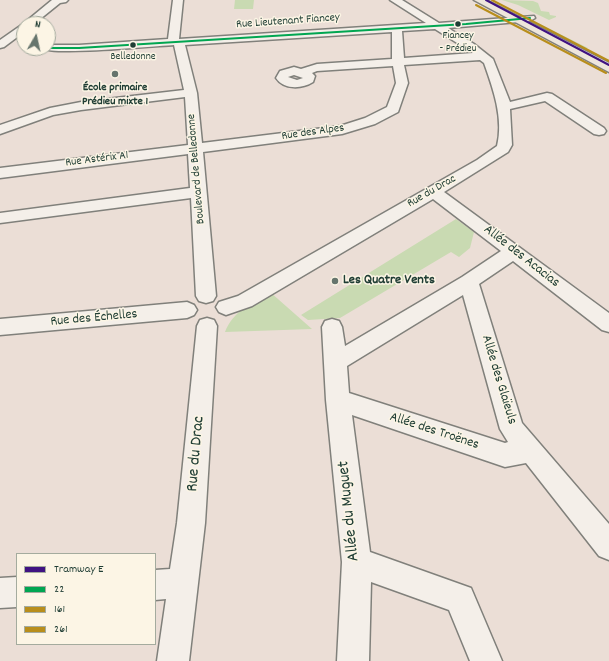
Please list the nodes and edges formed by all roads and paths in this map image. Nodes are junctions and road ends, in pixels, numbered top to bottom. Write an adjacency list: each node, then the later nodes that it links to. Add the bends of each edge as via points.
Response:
1 (62, 0): 6 (street)
2 (178, 0): 12 (street)
3 (396, 0): 8 (street, Rue du Drac)
4 (479, 0): 7 (main road)
5 (496, 0): 7 (main road)
6 (38, 16)
7 (527, 20): 8 (street, Rue Lieutenant Fiancey); 11 (main road)
8 (438, 26): 9 (street, Rue Lieutenant Fiancey); 16 (street, Rue du Drac)
9 (396, 28): 12 (street, Rue Lieutenant Fiancey); 18 (street, Rue des Alpes)
10 (16, 33): 13 (street)
11 (550, 33): 17 (main road); 19 (main road)
12 (176, 42): 15 (street, Rue Lieutenant Fiancey); 21 (street, Boulevard de Belledonne)
13 (0, 46): 14 (street)
14 (16, 47)
15 (56, 48)
16 (484, 56): 18 (street); 22 (street, Rue du Drac, via 489,60)
17 (609, 58)
18 (398, 62): 20 (street, via 317,68); 25 (street, Rue des Alpes, via 402,82 393,108 370,121 342,130)
19 (609, 68)
20 (302, 72)
21 (191, 93): 23 (street, via 50,112); 25 (street, Boulevard de Belledonne)
22 (504, 106): 24 (street, via 547,97); 27 (street, Rue du Drac, via 503,149)
23 (0, 130)
24 (599, 131)
25 (195, 148): 26 (street, Rue Astérix A1); 28 (street, Boulevard de Belledonne)
26 (0, 173)
27 (433, 191): 30 (street, Allée des Acacias); 33 (street, Rue du Drac, via 245,301)
28 (199, 192): 29 (street); 32 (street, Boulevard de Belledonne)
29 (0, 218)
30 (513, 252): 31 (street); 35 (street, Allée des Acacias)
31 (469, 282): 38 (street); 40 (street, Allée des Glaïeuls, via 512,429)
32 (206, 296): 33 (street, via 222,300); 34 (street, via 191,303)
33 (226, 307): 34 (street, via 225,314 217,322)
34 (197, 318): 36 (street, Rue des Échelles); 43 (street, Rue du Drac, via 192,516)
35 (609, 324)
36 (0, 327)
37 (332, 327): 38 (street, Allée du Muguet)
38 (336, 362): 39 (street, Allée du Muguet)
39 (338, 400): 40 (street, Allée des Troënes, via 505,455); 42 (street, Allée du Muguet)
40 (531, 450): 41 (street, Allée des Glaïeuls)
41 (609, 546)
42 (357, 562): 47 (street, Allée du Muguet); 48 (street, via 460,599)
43 (169, 584): 46 (street, Rue du Drac)
44 (16, 592): 45 (street)
45 (0, 593)
46 (173, 661)
47 (353, 661)
48 (486, 661)

